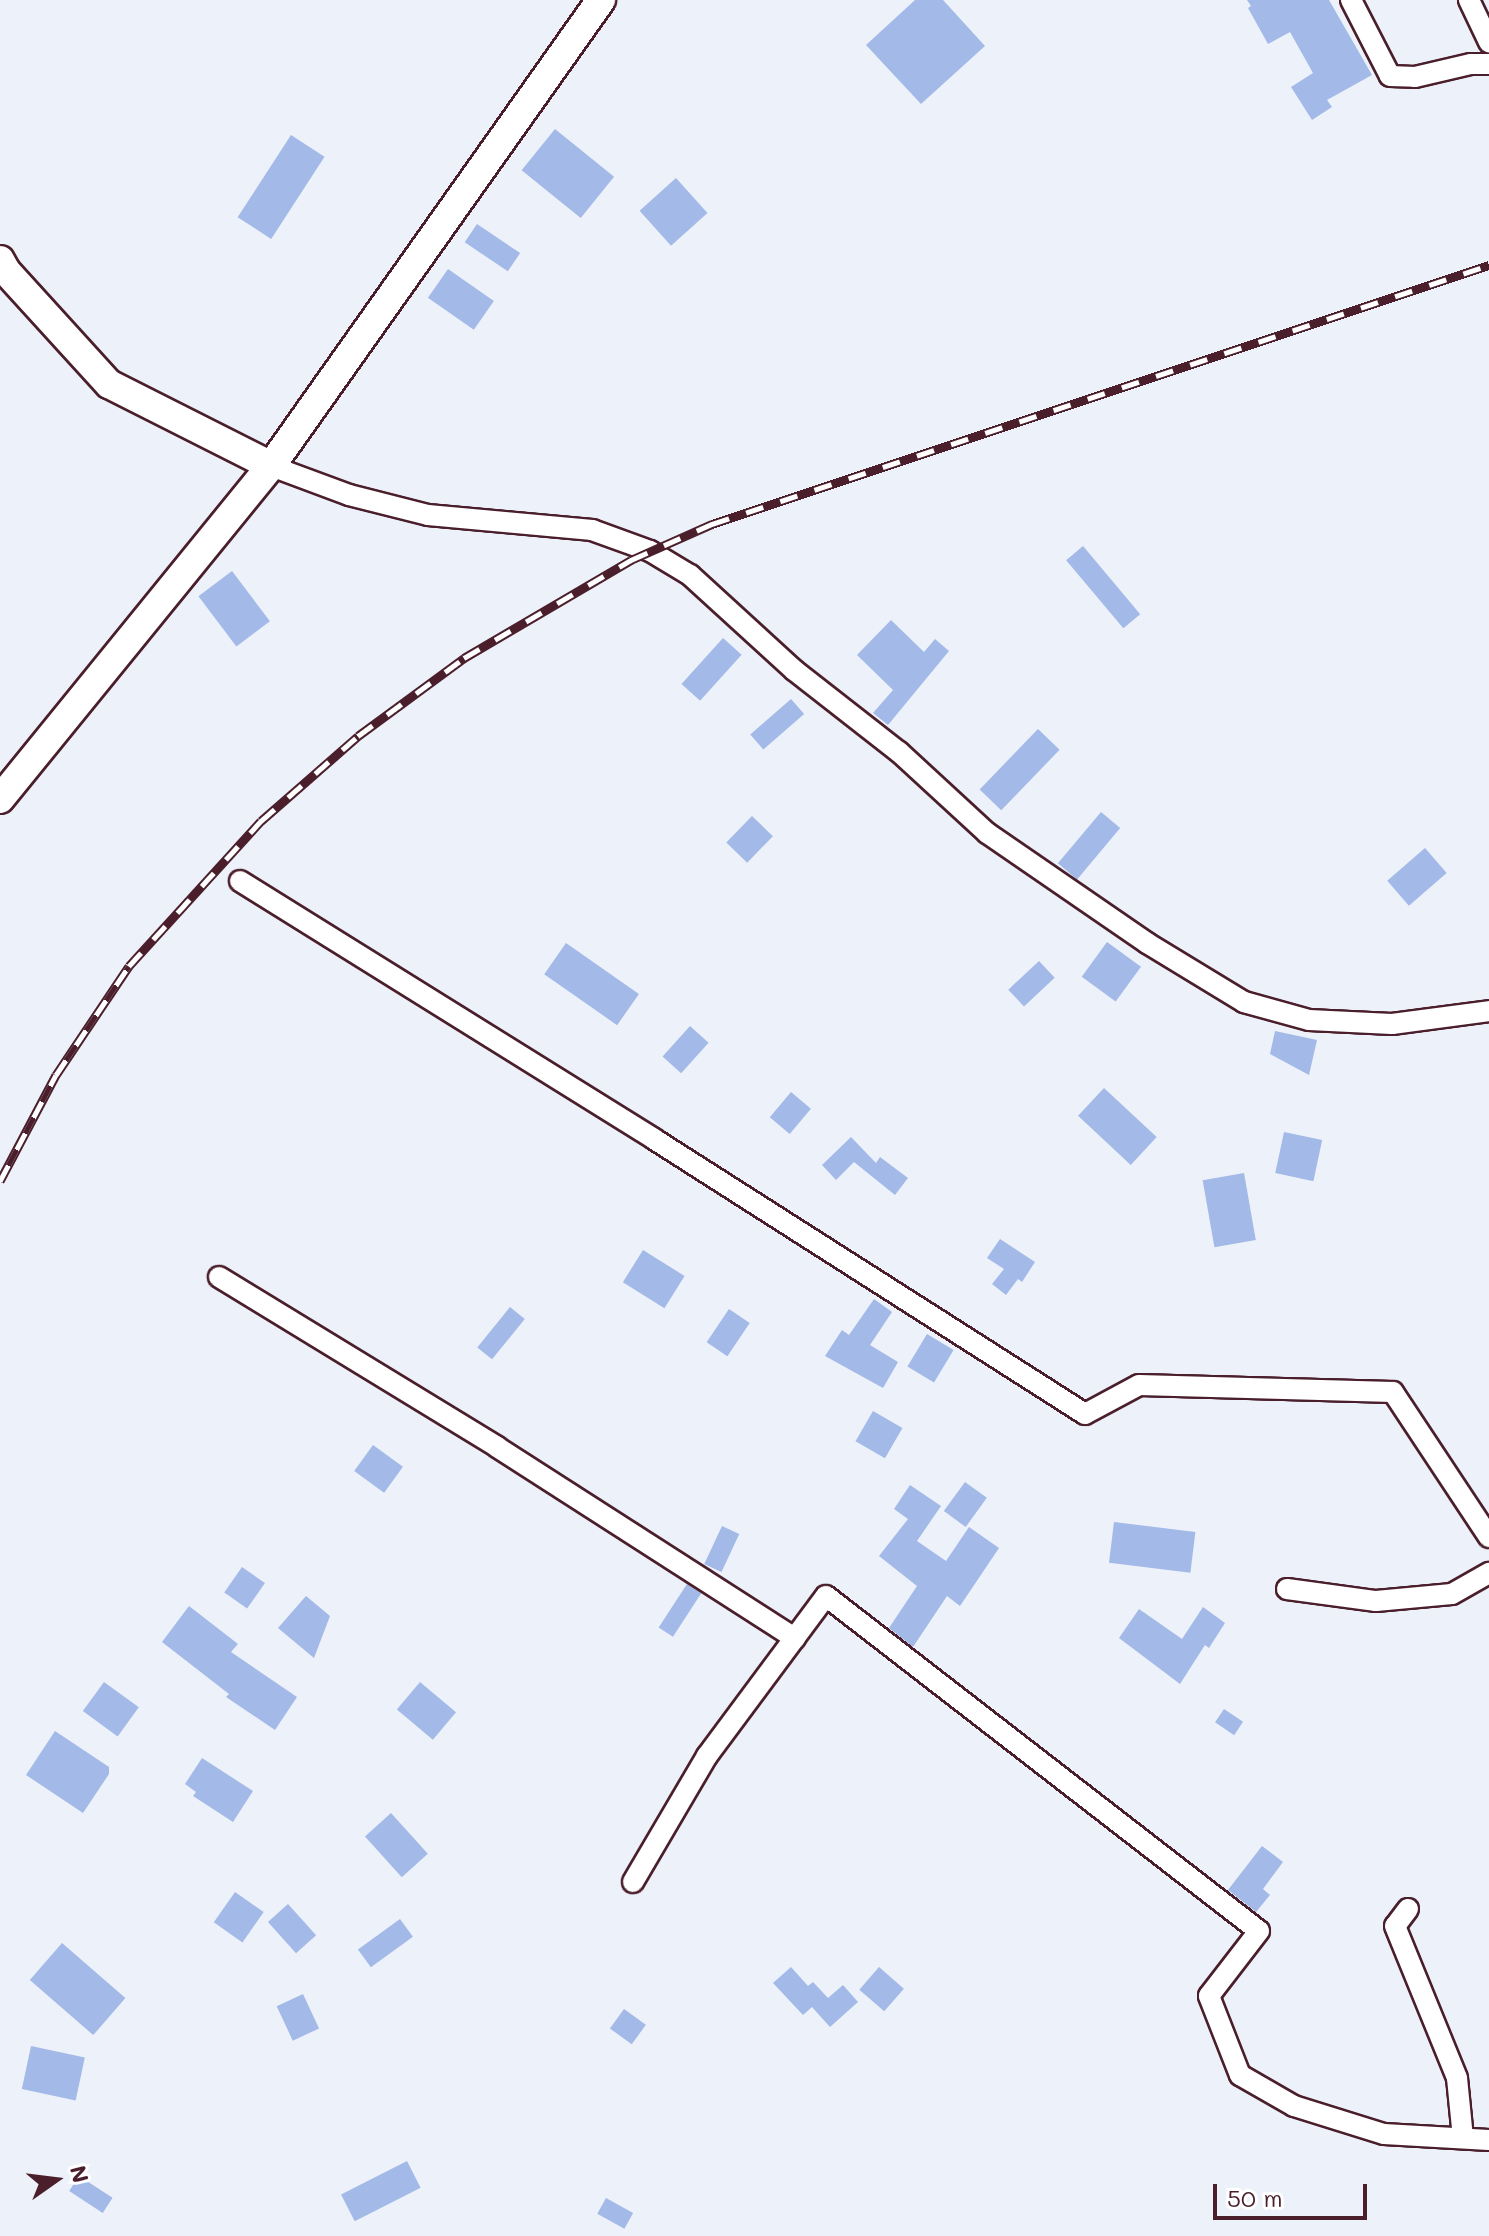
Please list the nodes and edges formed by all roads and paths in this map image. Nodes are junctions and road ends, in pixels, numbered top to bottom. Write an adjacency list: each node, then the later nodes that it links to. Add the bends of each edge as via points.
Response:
1 (601, 0): 7 (main road)
2 (1351, 0): 5 (street, via 1390,76 1415,77)
3 (1469, 0): 4 (street)
4 (1489, 42)
5 (1489, 64)
6 (0, 260): 7 (main road, via 109,384)
7 (271, 466): 8 (main road); 10 (street, via 349,495 428,515 592,530 650,551 690,575 987,833 1112,920 1244,1002 1309,1020 1392,1024)
8 (0, 799)
9 (240, 881): 12 (street, via 1085,1414 1139,1385 1393,1392)
10 (1489, 1011)
11 (219, 1277): 15 (street)
12 (1489, 1537)
13 (1489, 1573): 14 (street, via 1452,1594 1376,1601)
14 (1287, 1589)
15 (795, 1638): 16 (street, via 707,1756); 18 (street, via 826,1596 1259,1931 1209,1996 1240,2075 1294,2106 1384,2134)
16 (633, 1882)
17 (1408, 1909): 18 (street, via 1395,1926 1457,2078)
18 (1463, 2138): 19 (street)
19 (1489, 2140)

